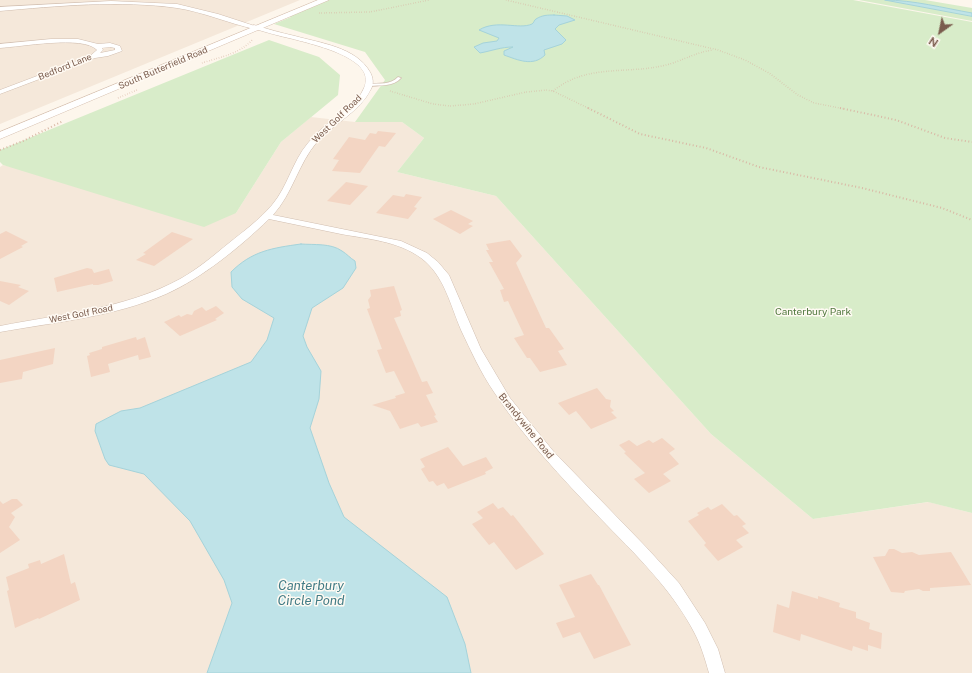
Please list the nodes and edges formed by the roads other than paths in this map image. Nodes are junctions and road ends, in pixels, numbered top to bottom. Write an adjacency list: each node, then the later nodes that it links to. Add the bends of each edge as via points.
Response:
1 (312, 0): 4 (main road, South Butterfield Road)
2 (326, 0): 4 (main road, South Butterfield Road)
3 (0, 9): 4 (street, West Golf Road, via 87,1 151,3 178,6)
4 (254, 27): 9 (street, West Golf Road, via 334,49 350,56 364,68); 11 (main road, South Butterfield Road); 12 (main road, South Butterfield Road)
5 (0, 46): 6 (street, Bedford Lane, via 71,41)
6 (98, 46): 7 (street, Bedford Lane, via 100,50); 7 (street, via 110,45 118,47 119,51)
7 (93, 56): 10 (street, Bedford Lane)
8 (399, 78): 9 (lane, via 397,82)
9 (369, 85): 13 (street, West Golf Road, via 360,99 329,125 305,151 288,188)
10 (0, 92)
11 (0, 128)
12 (0, 136)
13 (267, 216): 14 (street, West Golf Road, via 206,266 162,292 115,308); 15 (street, Brandywine Road, via 400,243 412,248 439,268 467,333 496,388 541,446 664,573 706,641)
14 (0, 329)
15 (717, 673)

